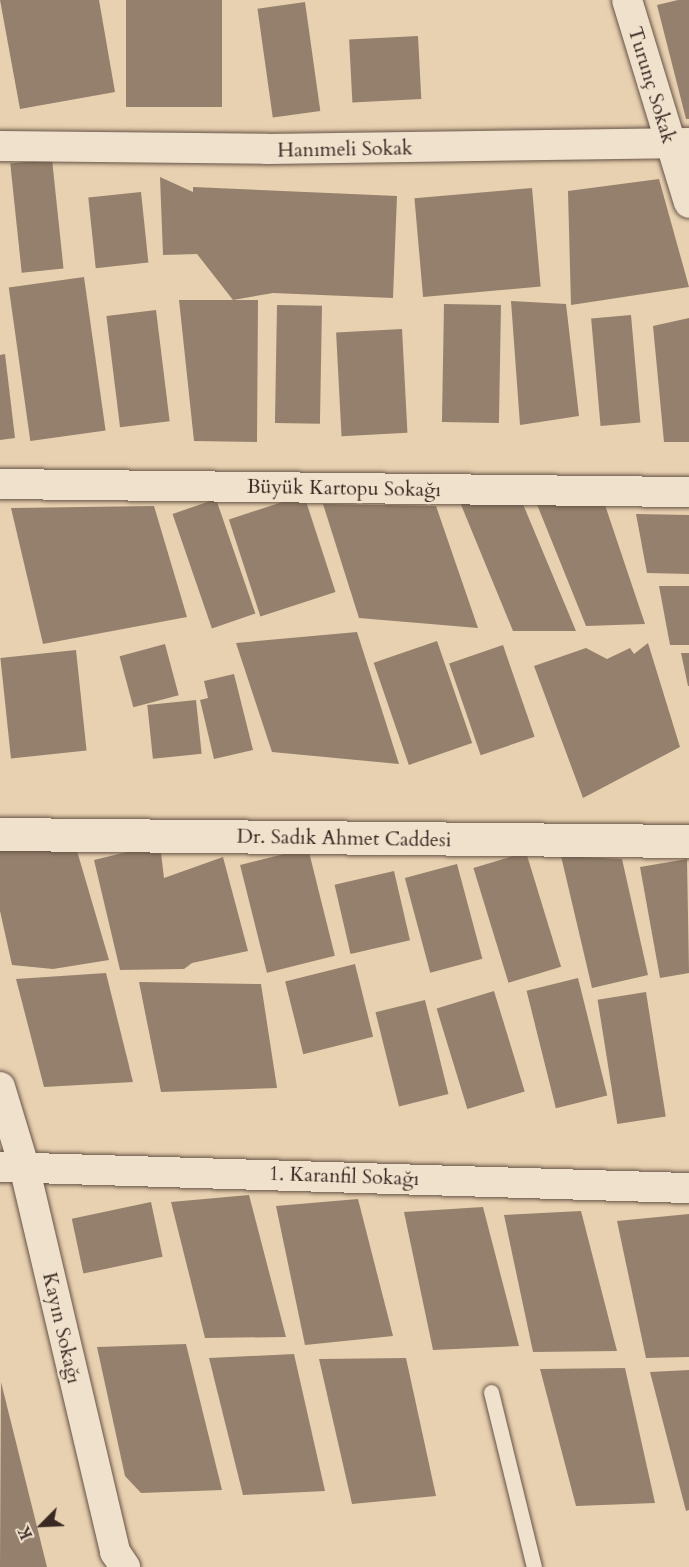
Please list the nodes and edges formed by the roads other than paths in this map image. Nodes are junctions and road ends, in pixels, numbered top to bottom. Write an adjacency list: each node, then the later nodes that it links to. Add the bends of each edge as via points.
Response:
1 (627, 0): 2 (street, Turunç Sokak)
2 (679, 144): 3 (street, Hanımeli Sokak, via 267,149); 4 (street, Turunç Sokak)
3 (0, 146)
4 (689, 203)
5 (0, 484): 6 (street, Büyük Kartopu Sokağı)
6 (689, 492)
7 (0, 834): 8 (street, Dr. Sadık Ahmet Caddesi)
8 (689, 841)
9 (0, 1087): 10 (street, Kayın Sokağı)
10 (12, 1166): 11 (street, 1. Karanfil Sokağı); 13 (street, Kayın Sokağı, via 115,1552)
11 (689, 1188)
12 (491, 1392): 14 (lane)
13 (125, 1567)
14 (534, 1567)

